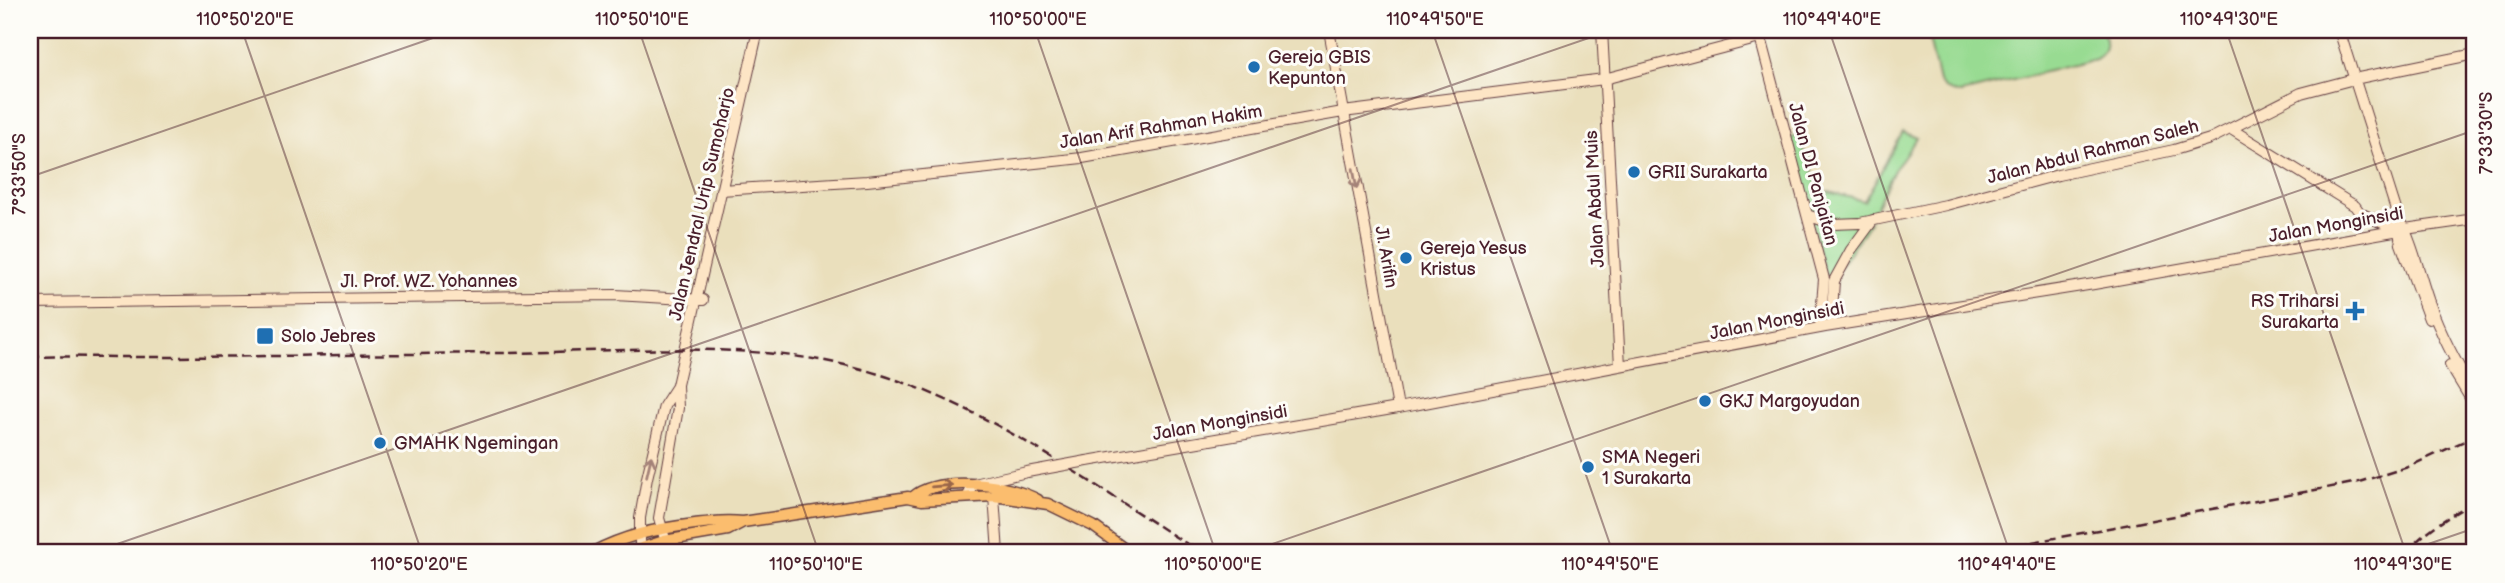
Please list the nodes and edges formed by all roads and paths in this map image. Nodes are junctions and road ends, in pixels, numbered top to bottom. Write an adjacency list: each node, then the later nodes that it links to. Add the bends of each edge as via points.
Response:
1 (758, 30): 11 (main road, Jalan Jendral Urip Sumoharjo)
2 (1329, 30): 9 (main road, Jl. Arifin)
3 (1602, 30): 7 (main road, Jalan Abdul Muis)
4 (2339, 30): 8 (main road)
5 (1759, 34): 7 (main road, Jalan Arif Rahman Hakim); 12 (main road, Jalan DI Panjaitan)
6 (2475, 54): 8 (main road, Jalan Abdul Rahman Saleh)
7 (1604, 79): 9 (main road, Jalan Arif Rahman Hakim); 20 (main road, Jalan Abdul Muis)
8 (2354, 79): 10 (main road, Jalan Abdul Rahman Saleh, via 2301,93); 15 (main road)
9 (1343, 112): 11 (main road, Jalan Arif Rahman Hakim, via 1082,158); 24 (main road, Jl. Arifin, one-way to 24)
10 (2231, 129): 14 (main road, Jalan Abdul Rahman Saleh, via 2164,153); 15 (main road, via 2360,213)
11 (721, 190): 17 (main road, Jalan Jendral Urip Sumoharjo)
12 (1807, 215): 14 (main road, Jalan Abdul Rahman Saleh, via 1846,225); 16 (main road, Jalan DI Panjaitan)
13 (2475, 219): 15 (main road, Jalan Monginsidi)
14 (1873, 220): 16 (main road)
15 (2400, 225): 19 (main road, Jalan Monginsidi, via 2094,285); 22 (main road, via 2434,314); 23 (main road, via 2430,323)
16 (1829, 280): 19 (main road, Jalan DI Panjaitan)
17 (700, 300): 18 (main road, Jl. Prof. WZ. Yohannes, via 602,295); 21 (main road, Jalan Jendral Urip Sumoharjo)
18 (30, 303)
19 (1826, 327): 20 (main road, Jalan Monginsidi)
20 (1620, 366): 24 (main road, Jalan Monginsidi)
21 (677, 385): 25 (main road, Jalan Jendral Urip Sumoharjo, via 664,405); 26 (main road, Jalan Jendral Urip Sumoharjo)
22 (2475, 394)
23 (2475, 406)
24 (1398, 408): 27 (main road, Jalan Monginsidi, bridge)
25 (656, 439): 26 (main road); 34 (main road, Jalan Jendral Urip Sumoharjo, one-way to 25)
26 (671, 442): 33 (main road, Jalan Jendral Urip Sumoharjo)
27 (974, 484): 28 (main road); 30 (main road, one-way to 27, via 922,489); 31 (main road, via 1016,491)
28 (968, 496): 29 (main road); 30 (main road)
29 (994, 496): 31 (main road); 40 (main road)
30 (914, 497): 32 (main road)
31 (1041, 502): 41 (main road, via 1093,526)
32 (743, 522): 33 (main road); 35 (main road, via 728,530)
33 (660, 529): 34 (main road); 35 (main road)
34 (638, 533): 36 (main road, Jalan Jendral Urip Sumoharjo); 37 (main road)
35 (664, 541): 36 (main road); 39 (main road)
36 (640, 548): 38 (main road)
37 (591, 553)
38 (626, 553)
39 (669, 553)
40 (998, 553)
41 (1130, 553)

